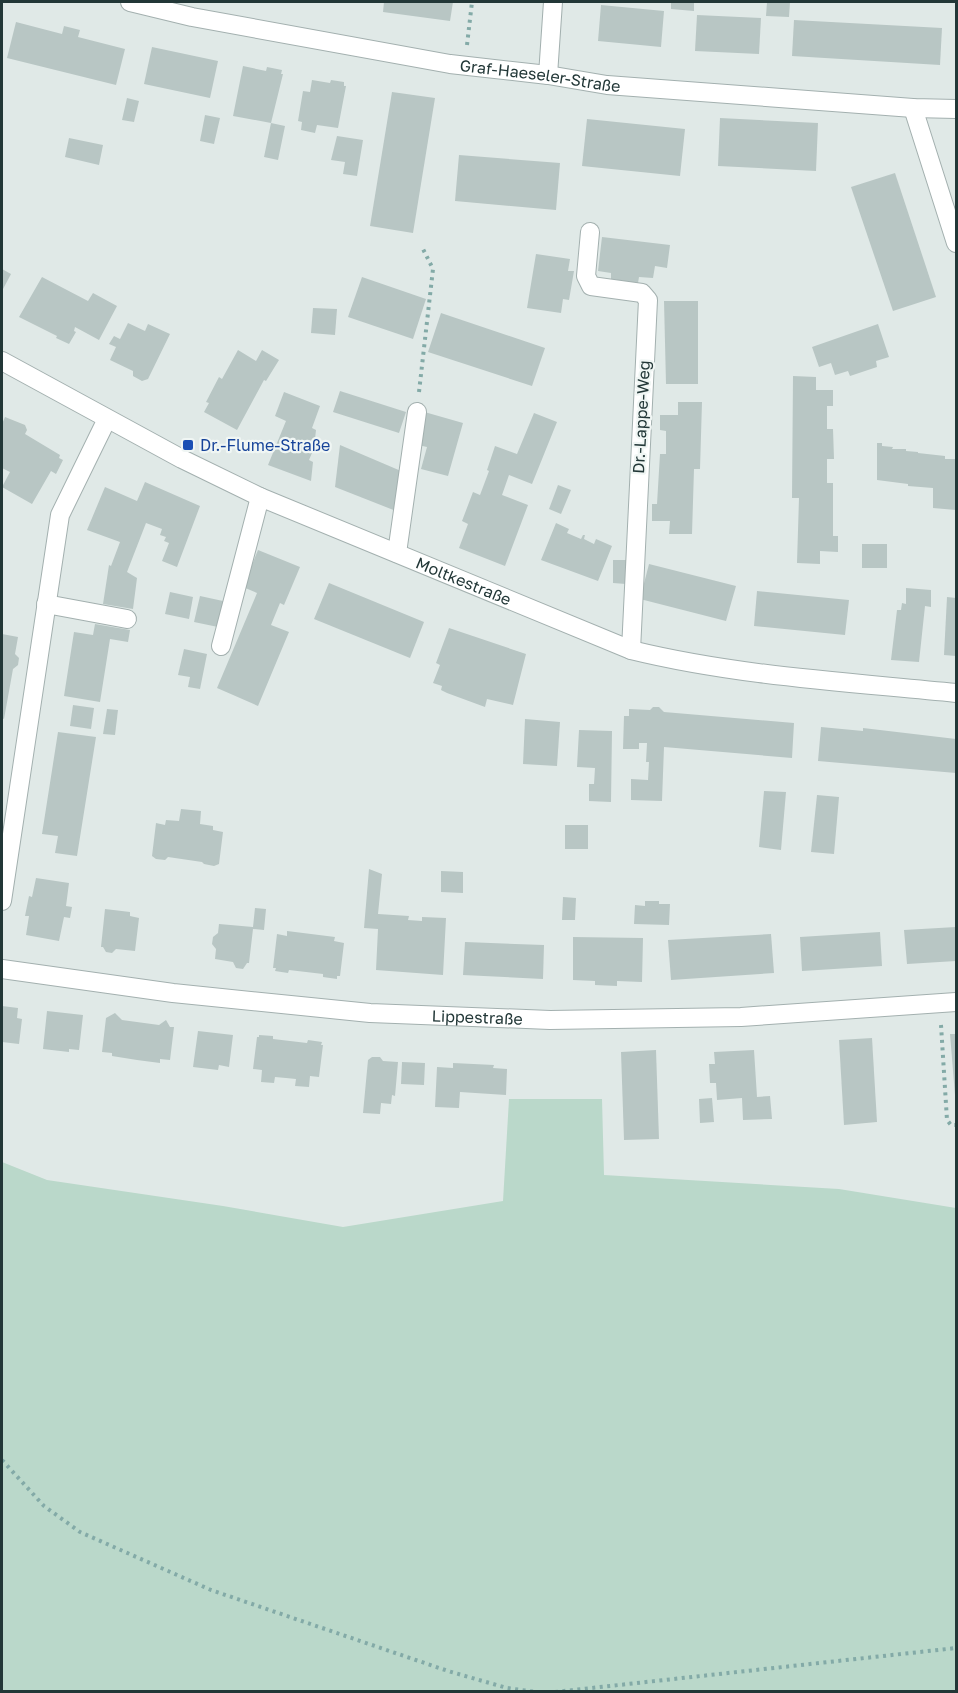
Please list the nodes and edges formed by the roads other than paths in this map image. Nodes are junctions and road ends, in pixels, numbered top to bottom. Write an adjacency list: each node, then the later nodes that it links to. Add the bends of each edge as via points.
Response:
1 (130, 2): 3 (street, Graf-Haeseler-Straße, via 192,17 450,63)
2 (553, 2): 3 (street)
3 (548, 75): 4 (street, Graf-Haeseler-Straße, via 607,85)
4 (913, 108): 5 (street, Graf-Haeseler-Straße); 7 (street)
5 (957, 109)
6 (590, 232): 16 (street, Dr.-Lappe-Weg, via 586,276 591,286 642,293 648,300)
7 (957, 243)
8 (2, 362): 10 (street, Moltkestraße)
9 (417, 412): 12 (street)
10 (107, 419): 11 (street, Moltkestraße); 13 (street, via 60,515)
11 (260, 497): 12 (street, Moltkestraße); 15 (street)
12 (397, 553): 16 (street, Moltkestraße)
13 (46, 604): 14 (street); 18 (street)
14 (127, 619)
15 (221, 646)
16 (631, 650): 17 (street, Moltkestraße, via 734,671)
17 (957, 693)
18 (2, 901)
19 (2, 969): 20 (street, Lippestraße, via 173,993 370,1013 550,1020 741,1017)
20 (948, 1002)

